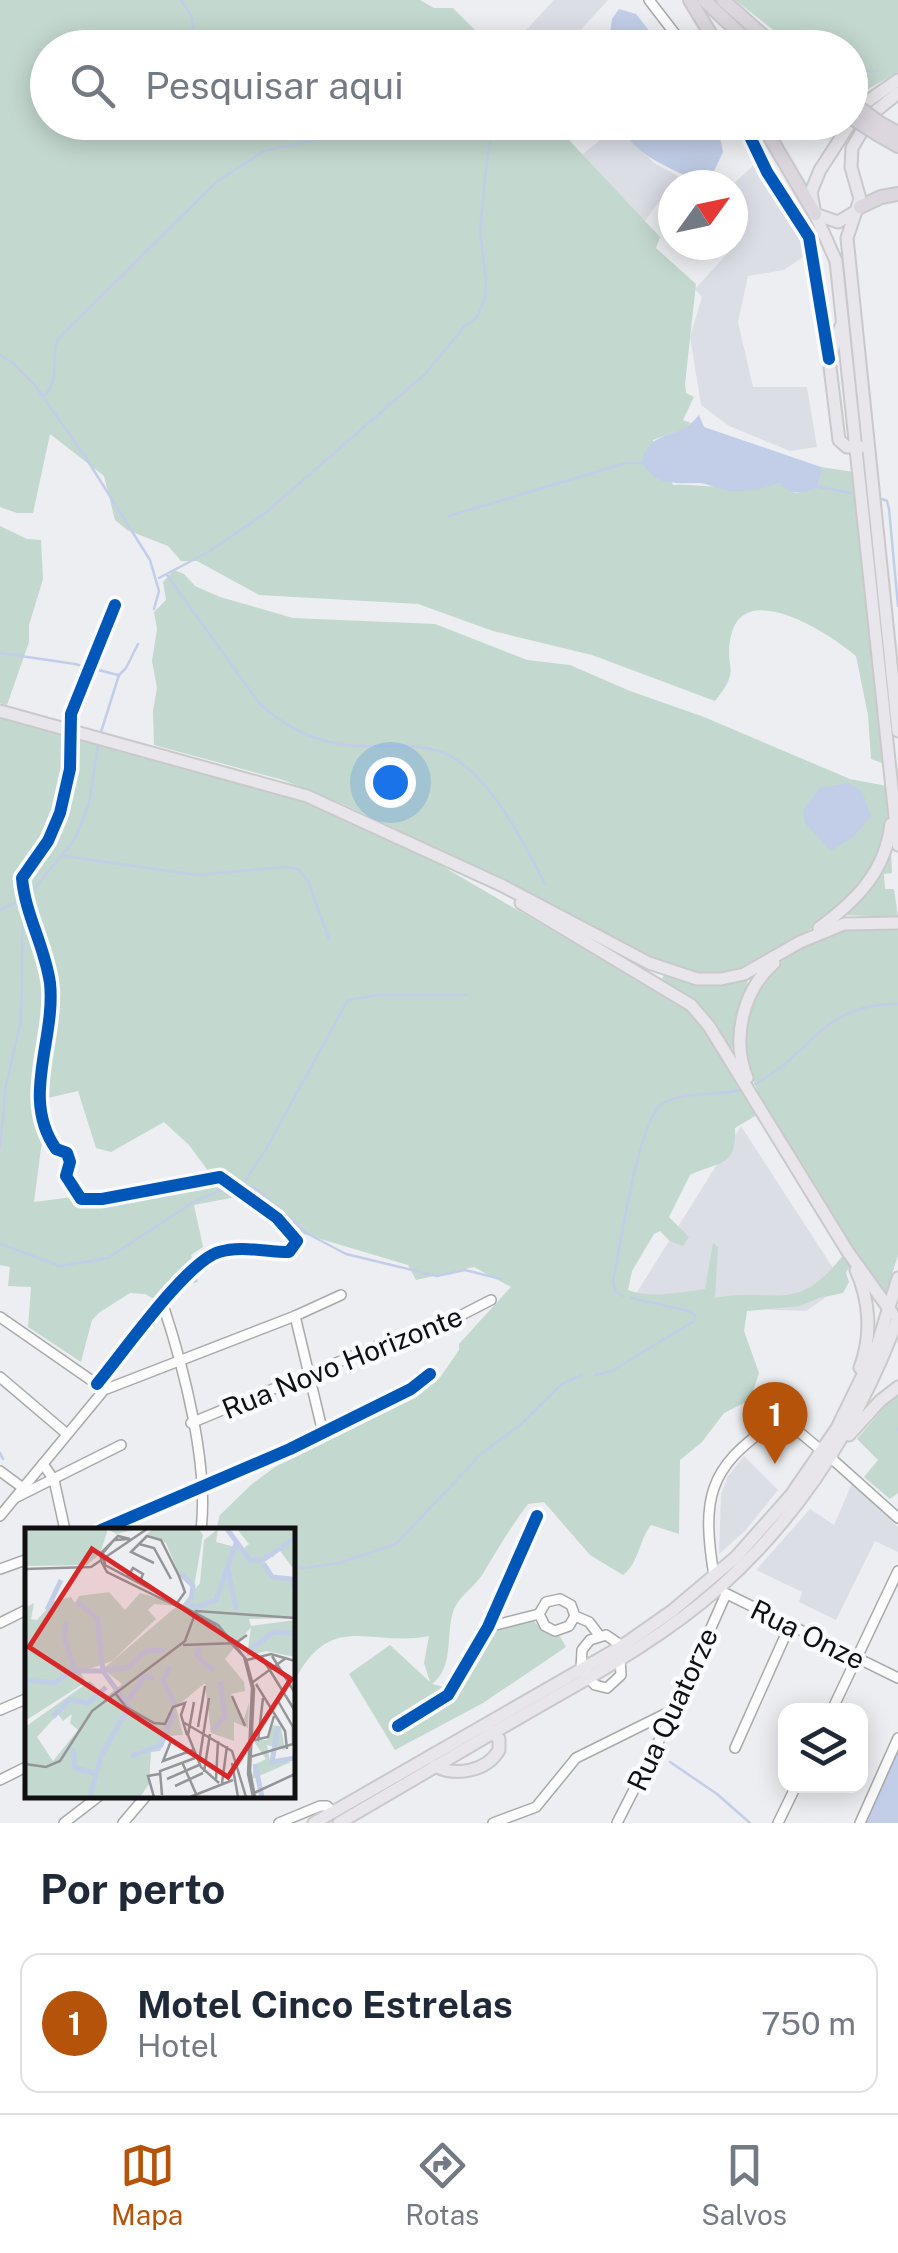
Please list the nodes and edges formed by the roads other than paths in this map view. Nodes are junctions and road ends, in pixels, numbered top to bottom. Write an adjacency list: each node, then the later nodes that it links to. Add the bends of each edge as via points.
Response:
1 (649, 0): 5 (street)
2 (690, 0): 6 (highway)
3 (704, 0): 7 (highway)
4 (723, 0): 8 (highway)
5 (672, 30)
6 (708, 30)
7 (736, 30)
8 (757, 30)
9 (898, 80): 11 (main road)
10 (898, 94): 13 (main road)
11 (868, 101)
12 (868, 118): 15 (highway, bridge)
13 (868, 121)
14 (868, 124): 15 (highway, bridge)
15 (879, 128): 16 (highway); 21 (highway)
16 (898, 132)
17 (752, 140): 26 (street, via 808,237)
18 (771, 140): 24 (highway)
19 (839, 140): 24 (main road, via 811,192)
20 (857, 140): 23 (main road, via 851,167)
21 (898, 146)
22 (898, 194): 23 (highway)
23 (860, 207): 24 (main road, via 838,222); 27 (main road, via 847,249)
24 (814, 214): 25 (main road, via 836,261)
25 (842, 322): 26 (main road); 27 (main road)
26 (829, 359): 27 (main road, via 840,444)
27 (861, 447): 31 (main road); 33 (main road)
28 (115, 604): 30 (street)
29 (0, 711): 35 (main road, via 296,792)
30 (71, 718)
31 (898, 731)
32 (71, 739): 43 (street, via 60,813 22,878 50,984 39,1112 54,1146 68,1152 66,1176 80,1198 102,1199 224,1178 295,1235 289,1252 210,1255)
33 (894, 804): 34 (main road); 37 (main road, via 886,850 863,891)
34 (898, 845)
35 (478, 874): 37 (main road, via 649,964 697,979 744,974); 38 (main road, via 692,1005)
36 (898, 923): 37 (main road, via 844,924)
37 (796, 944): 38 (main road, via 766,970 742,1021 743,1069)
38 (765, 1117): 39 (main road)
39 (848, 1252): 45 (main road); 53 (main road, via 868,1322)
40 (898, 1278): 45 (main road)
41 (341, 1295): 44 (street)
42 (492, 1300): 49 (street, Rua Novo Horizonte)
43 (163, 1304): 47 (street); 51 (street)
44 (296, 1316): 47 (street); 49 (street)
45 (896, 1316): 53 (main road); 58 (main road, via 864,1400)
46 (0, 1318): 51 (street)
47 (180, 1360): 51 (street); 54 (street)
48 (430, 1374): 55 (street)
49 (308, 1375): 54 (street, Rua Novo Horizonte); 55 (street)
50 (0, 1377): 56 (street)
51 (100, 1387): 56 (street)
52 (898, 1387): 58 (main road)
53 (853, 1393): 58 (main road)
54 (192, 1423): 63 (street)
55 (323, 1433): 63 (street)
56 (67, 1434): 59 (street)
57 (122, 1445): 61 (street)
58 (829, 1454): 67 (street); 74 (main road); 74 (street, via 792,1426 773,1424 723,1468 710,1492 710,1548)
59 (43, 1464): 61 (street); 62 (street)
60 (0, 1472): 62 (street)
61 (54, 1480): 64 (street); 68 (street)
62 (23, 1488): 64 (street)
63 (204, 1488): 69 (street); 70 (street)
64 (15, 1498): 65 (street)
65 (0, 1516)
66 (537, 1516): 80 (street)
67 (898, 1518)
68 (66, 1528)
69 (106, 1528)
70 (201, 1528)
71 (25, 1560): 72 (street)
72 (0, 1569)
73 (898, 1571): 83 (street)
74 (720, 1586): 79 (street, Rua Onze); 82 (main road, via 672,1611); 88 (street, Rua Quatorze)
75 (25, 1611): 78 (street)
76 (538, 1614): 77 (street, via 555,1631); 77 (street, via 556,1599 571,1605); 80 (street)
77 (575, 1616): 81 (street)
78 (0, 1623)
79 (790, 1626): 83 (street, Rua Onze); 93 (street)
80 (488, 1627): 90 (street, via 448,1695)
81 (599, 1636): 82 (street, via 614,1638); 84 (street, via 583,1646)
82 (621, 1653): 84 (main road); 84 (street, via 621,1675 612,1686 599,1688)
83 (857, 1658): 85 (street, Rua Onze); 87 (street)
84 (584, 1674): 91 (main road)
85 (898, 1678)
86 (25, 1699): 89 (street)
87 (835, 1703)
88 (675, 1709): 105 (street, via 576,1758 536,1807); 106 (street, Rua Quatorze)
89 (0, 1710)
90 (398, 1726)
91 (489, 1729): 94 (main road); 94 (main road, via 499,1750 488,1764 462,1771); 100 (main road)
92 (898, 1738): 108 (street)
93 (735, 1748)
94 (435, 1766): 100 (main road)
95 (25, 1768): 96 (street)
96 (0, 1780)
97 (793, 1793): 107 (street)
98 (96, 1798): 101 (street)
99 (144, 1798): 102 (street)
100 (336, 1818): 103 (street, via 320,1806); 104 (main road)
101 (64, 1823)
102 (123, 1823)
103 (279, 1823)
104 (314, 1823)
105 (494, 1823)
106 (618, 1823)
107 (778, 1823)
108 (860, 1823)

